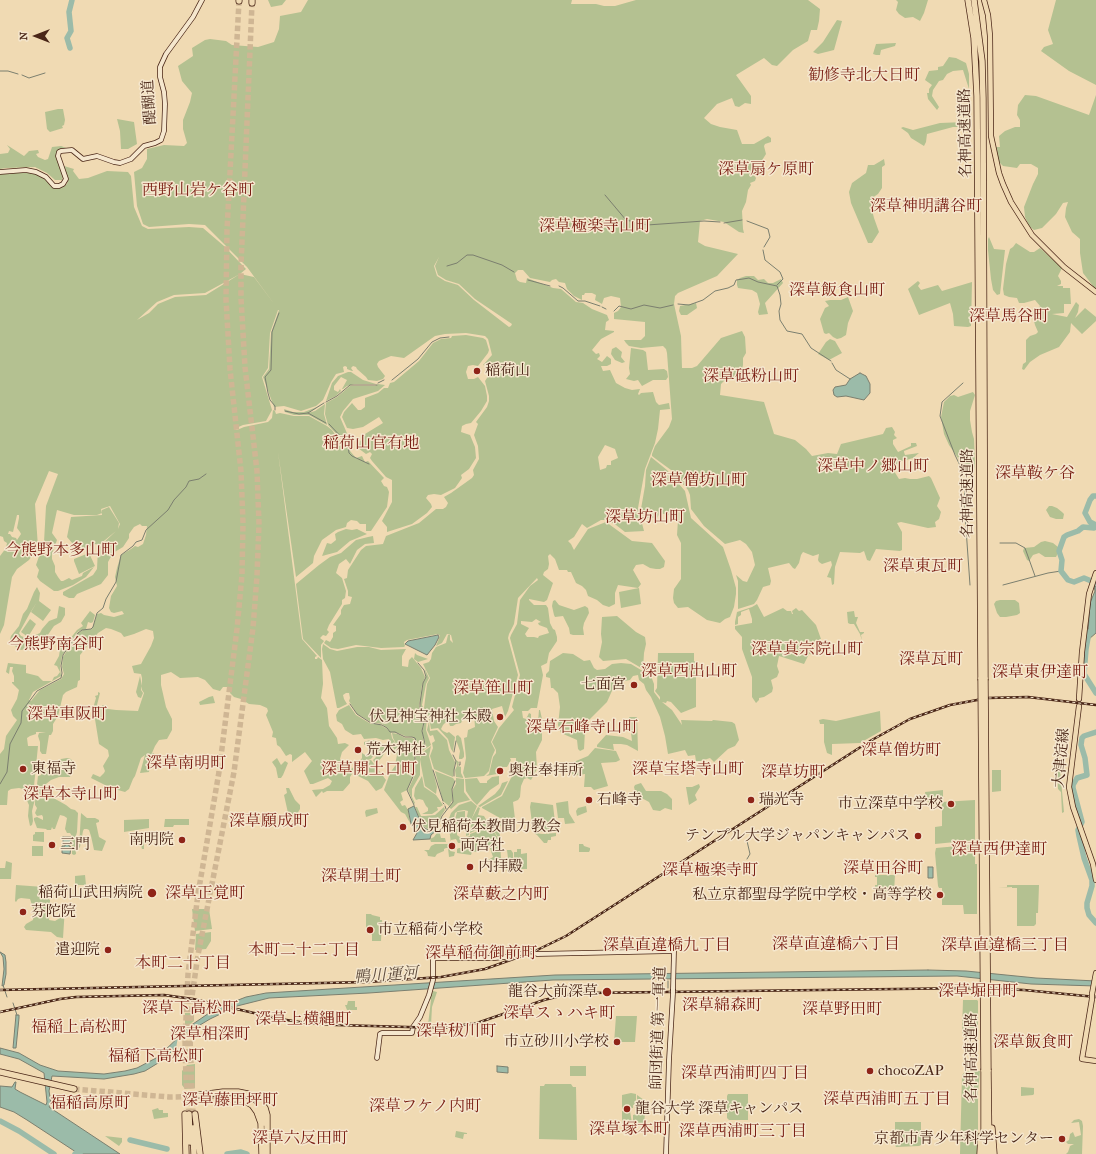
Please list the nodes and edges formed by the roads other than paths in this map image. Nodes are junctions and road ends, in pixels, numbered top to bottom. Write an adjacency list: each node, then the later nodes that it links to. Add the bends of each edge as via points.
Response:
1 (202, 0): 5 (main road, 醍醐道, via 160,67 165,104 161,140 144,146 131,159 120,163 97,156 82,159 72,150 61,151 58,156 66,179 59,186 53,185 46,177 36,172)
2 (968, 0): 8 (highway, 名神高速道路, via 974,38 977,96)
3 (974, 0): 8 (highway, 名神高速道路, via 981,53 983,98)
4 (984, 0): 6 (main road, via 990,36 991,136 1003,184 1014,208 1032,235)
5 (0, 172)
6 (1096, 292)
7 (1096, 573): 9 (main road, via 1089,594 1085,621)
8 (983, 679): 16 (highway, 名神高速道路, bridge)
9 (1079, 699)
10 (1078, 706): 11 (main road, 大津淀線, via 1069,787)
11 (1096, 880)
12 (1096, 973): 14 (main road, via 1082,1059)
13 (377, 1058): 31 (main road, 師団街道 第一軍道, via 380,1034 412,1033 433,982 433,958 485,958 530,952 538,954 672,951 673,991)
14 (1096, 1061)
15 (0, 1069): 18 (highway)
16 (986, 1070): 19 (highway, 名神高速道路); 20 (highway, 名神高速道路)
17 (0, 1072): 18 (highway)
18 (42, 1082): 21 (highway)
19 (988, 1082): 34 (highway, 名神高速道路); 35 (highway)
20 (984, 1088): 32 (highway); 33 (highway, 名神高速道路)
21 (74, 1089)
22 (234, 1092): 23 (highway); 30 (highway, via 253,1096 265,1108 268,1123); 30 (highway, via 224,1098 245,1101 252,1105 259,1115)
23 (200, 1095)
24 (259, 1106): 30 (highway, via 264,1118)
25 (191, 1114): 26 (highway); 27 (highway); 28 (highway); 29 (highway)
26 (186, 1154)
27 (190, 1154)
28 (194, 1154)
29 (200, 1154)
30 (264, 1154)
31 (666, 1154)
32 (980, 1154)
33 (984, 1154)
34 (989, 1154)
35 (994, 1154)

